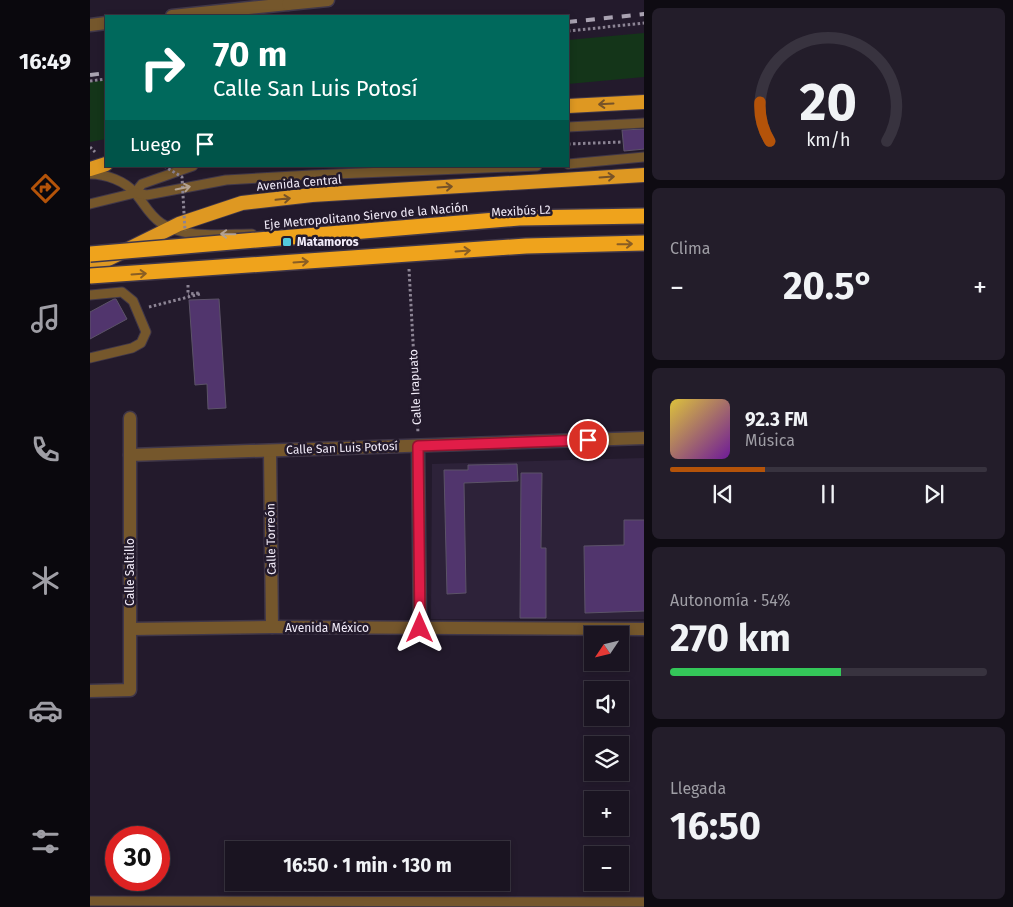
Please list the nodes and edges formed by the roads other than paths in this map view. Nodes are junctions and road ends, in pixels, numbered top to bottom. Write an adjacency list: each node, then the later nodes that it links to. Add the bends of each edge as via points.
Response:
1 (328, 0): 2 (street)
2 (288, 2): 3 (street)
3 (180, 15)
4 (105, 23): 5 (street)
5 (90, 25)
6 (644, 102): 7 (highway, one-way to 7)
7 (569, 106)
8 (644, 123): 9 (lane)
9 (569, 127)
10 (644, 157): 12 (lane)
11 (105, 164): 15 (highway)
12 (569, 164)
13 (190, 167): 18 (lane, via 142,184)
14 (512, 167): 18 (lane, one-way to 14, via 147,195 226,180)
15 (90, 168)
16 (90, 174): 18 (lane, Mexibús L2, via 119,180)
17 (644, 175): 21 (highway, Avenida Central, one-way to 17, via 242,203 312,195)
18 (135, 193): 19 (lane); 21 (lane, Mexibús L2, via 148,211)
19 (90, 204)
20 (644, 217): 21 (lane, Mexibús L2, one-way to 21, via 288,234 193,233); 23 (highway, Eje Metropolitano Siervo de la Nación, bridge, via 519,218)
21 (172, 228): 24 (highway, Avenida Central)
22 (644, 243): 25 (highway, one-way to 22, bridge, via 526,246)
23 (90, 254)
24 (90, 268)
25 (90, 276)
26 (90, 295): 27 (lane, via 122,292 133,301 146,332 141,343 132,348)
27 (90, 358)
28 (130, 418): 32 (street, Calle Saltillo)
29 (644, 438): 30 (street, Calle San Luis Potosí)
30 (418, 446): 31 (street, Calle San Luis Potosí); 34 (street)
31 (270, 451): 32 (street, Calle San Luis Potosí); 33 (street, Calle Torreón)
32 (130, 455): 35 (street, Calle Saltillo)
33 (272, 627): 34 (street, Avenida México); 35 (street, Avenida México)
34 (420, 628): 36 (street, Avenida México)
35 (130, 629): 37 (street, Calle Saltillo, via 130,690)
36 (644, 629)
37 (90, 691)
38 (90, 901): 39 (lane)
39 (644, 902)

